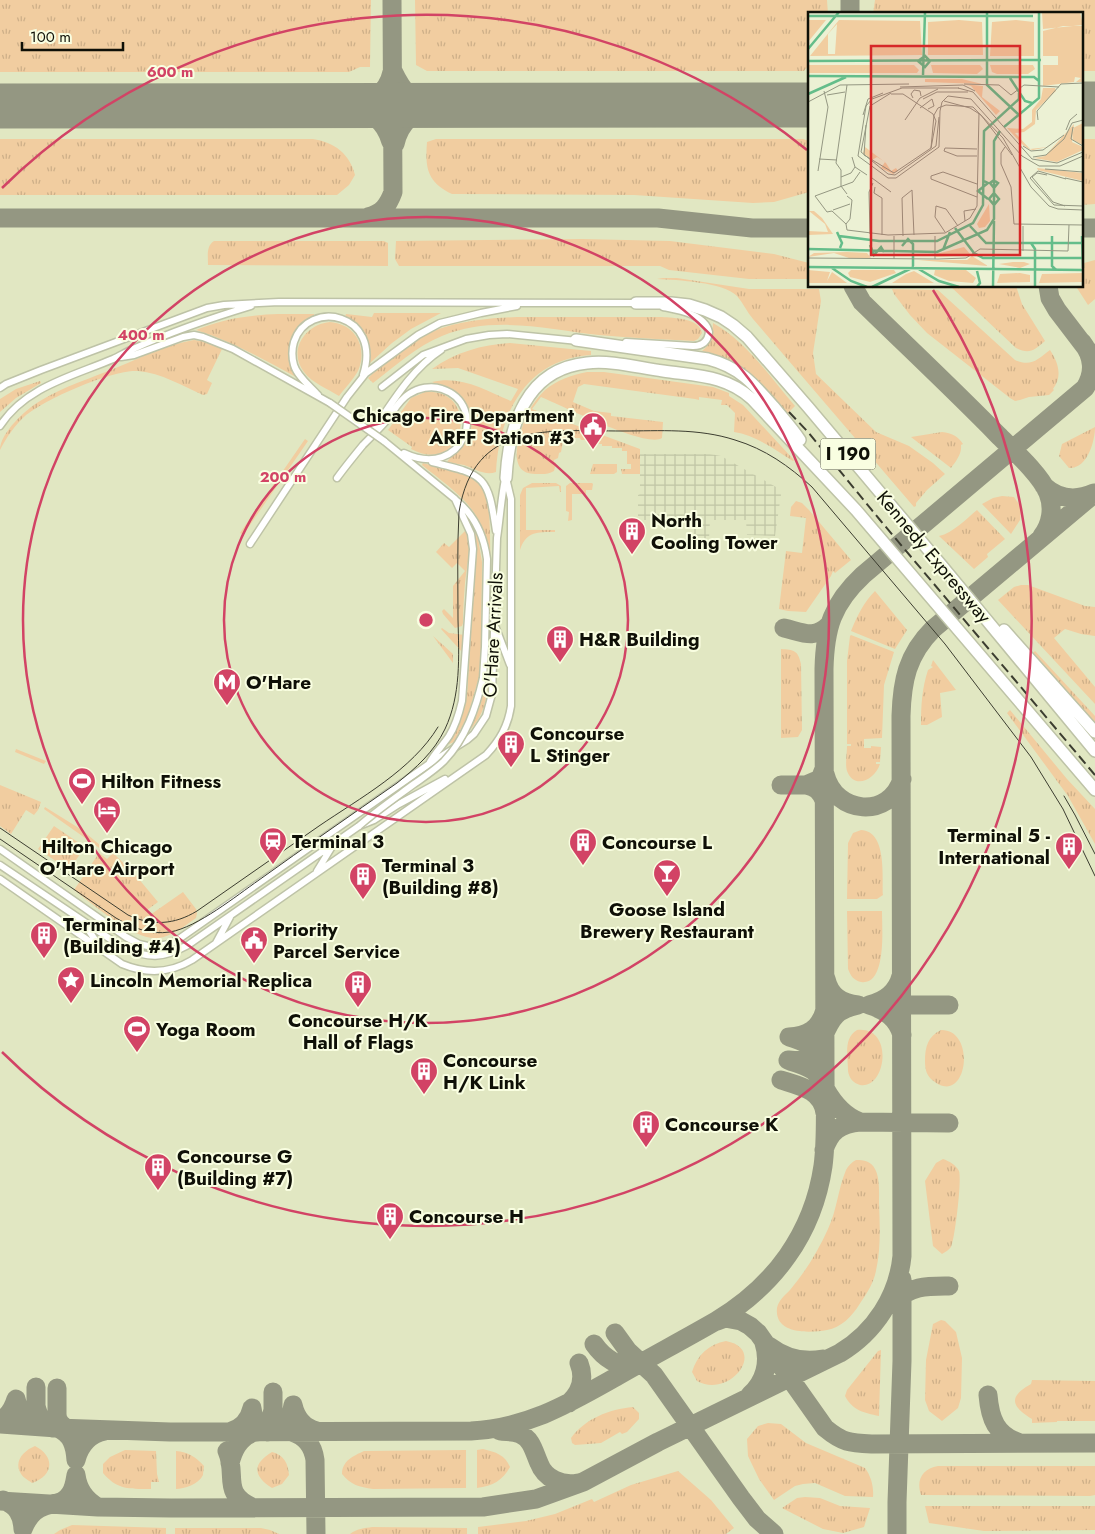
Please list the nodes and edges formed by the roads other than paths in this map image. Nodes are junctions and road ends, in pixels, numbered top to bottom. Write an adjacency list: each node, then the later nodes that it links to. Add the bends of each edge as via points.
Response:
1 (262, 303): 2 (street); 6 (street, via 198,323); 9 (street, via 207,308)
2 (538, 303): 3 (street); 7 (street, via 440,323 418,334)
3 (636, 303): 5 (street, via 695,317 707,325 708,338 693,346); 21 (highway, Kennedy Expressway / I 190, via 689,305 734,325)
4 (466, 339): 5 (street, via 526,334); 8 (street, via 423,355); 13 (street, via 439,351 423,364)
5 (576, 340): 17 (highway, via 708,359 736,370 757,387)
6 (115, 358): 10 (street, via 194,335 204,336 234,349); 11 (street, via 31,395)
7 (362, 376): 10 (street, via 366,352 359,330 335,317 312,321 299,333 292,356 298,373); 20 (street)
8 (382, 387)
9 (0, 388)
10 (321, 399): 12 (street, bridge)
11 (0, 426)
12 (394, 448): 14 (street); 18 (street)
13 (357, 453): 14 (street, via 406,396 418,389 444,389 460,403 466,416 466,431 462,443 451,454); 15 (street)
14 (421, 460): 19 (street, via 465,470 484,484 490,496)
15 (337, 478)
16 (506, 478): 17 (highway, via 512,432 519,410 531,392 544,379 566,367 598,362 718,379 736,386); 19 (street, O'Hare Arrivals); 23 (street, via 511,498)
17 (834, 486): 28 (highway, Kennedy Expressway / I 190)
18 (455, 499): 26 (street, via 472,534 474,549 462,701 448,738); 29 (street, bridge, via 475,522 487,559 483,678 473,714 462,737 434,770)
19 (496, 538): 22 (street, O'Hare Arrivals)
20 (250, 544)
21 (942, 566): 24 (highway, via 1025,652); 25 (highway, Kennedy Expressway / I 190)
22 (494, 624): 23 (street); 26 (street, O'Hare Arrivals, via 492,694 486,716 467,740)
23 (512, 671): 27 (street, via 512,706 506,727 494,746)
24 (1095, 732)
25 (1095, 750)
26 (429, 764): 31 (street, O'Hare Arrivals, via 169,944 152,946 126,938)
27 (472, 764): 29 (street, bridge); 33 (street)
28 (1095, 790)
29 (358, 826): 30 (street)
30 (334, 843): 33 (street); 35 (street)
31 (0, 849)
32 (0, 864): 36 (street)
33 (315, 874): 37 (street)
34 (0, 879): 38 (street)
35 (231, 915): 36 (street, via 188,945 163,956 138,954 122,947); 37 (street)
36 (83, 921): 38 (street)
37 (215, 944): 38 (street, via 184,965 152,972 122,964)
38 (103, 952)

